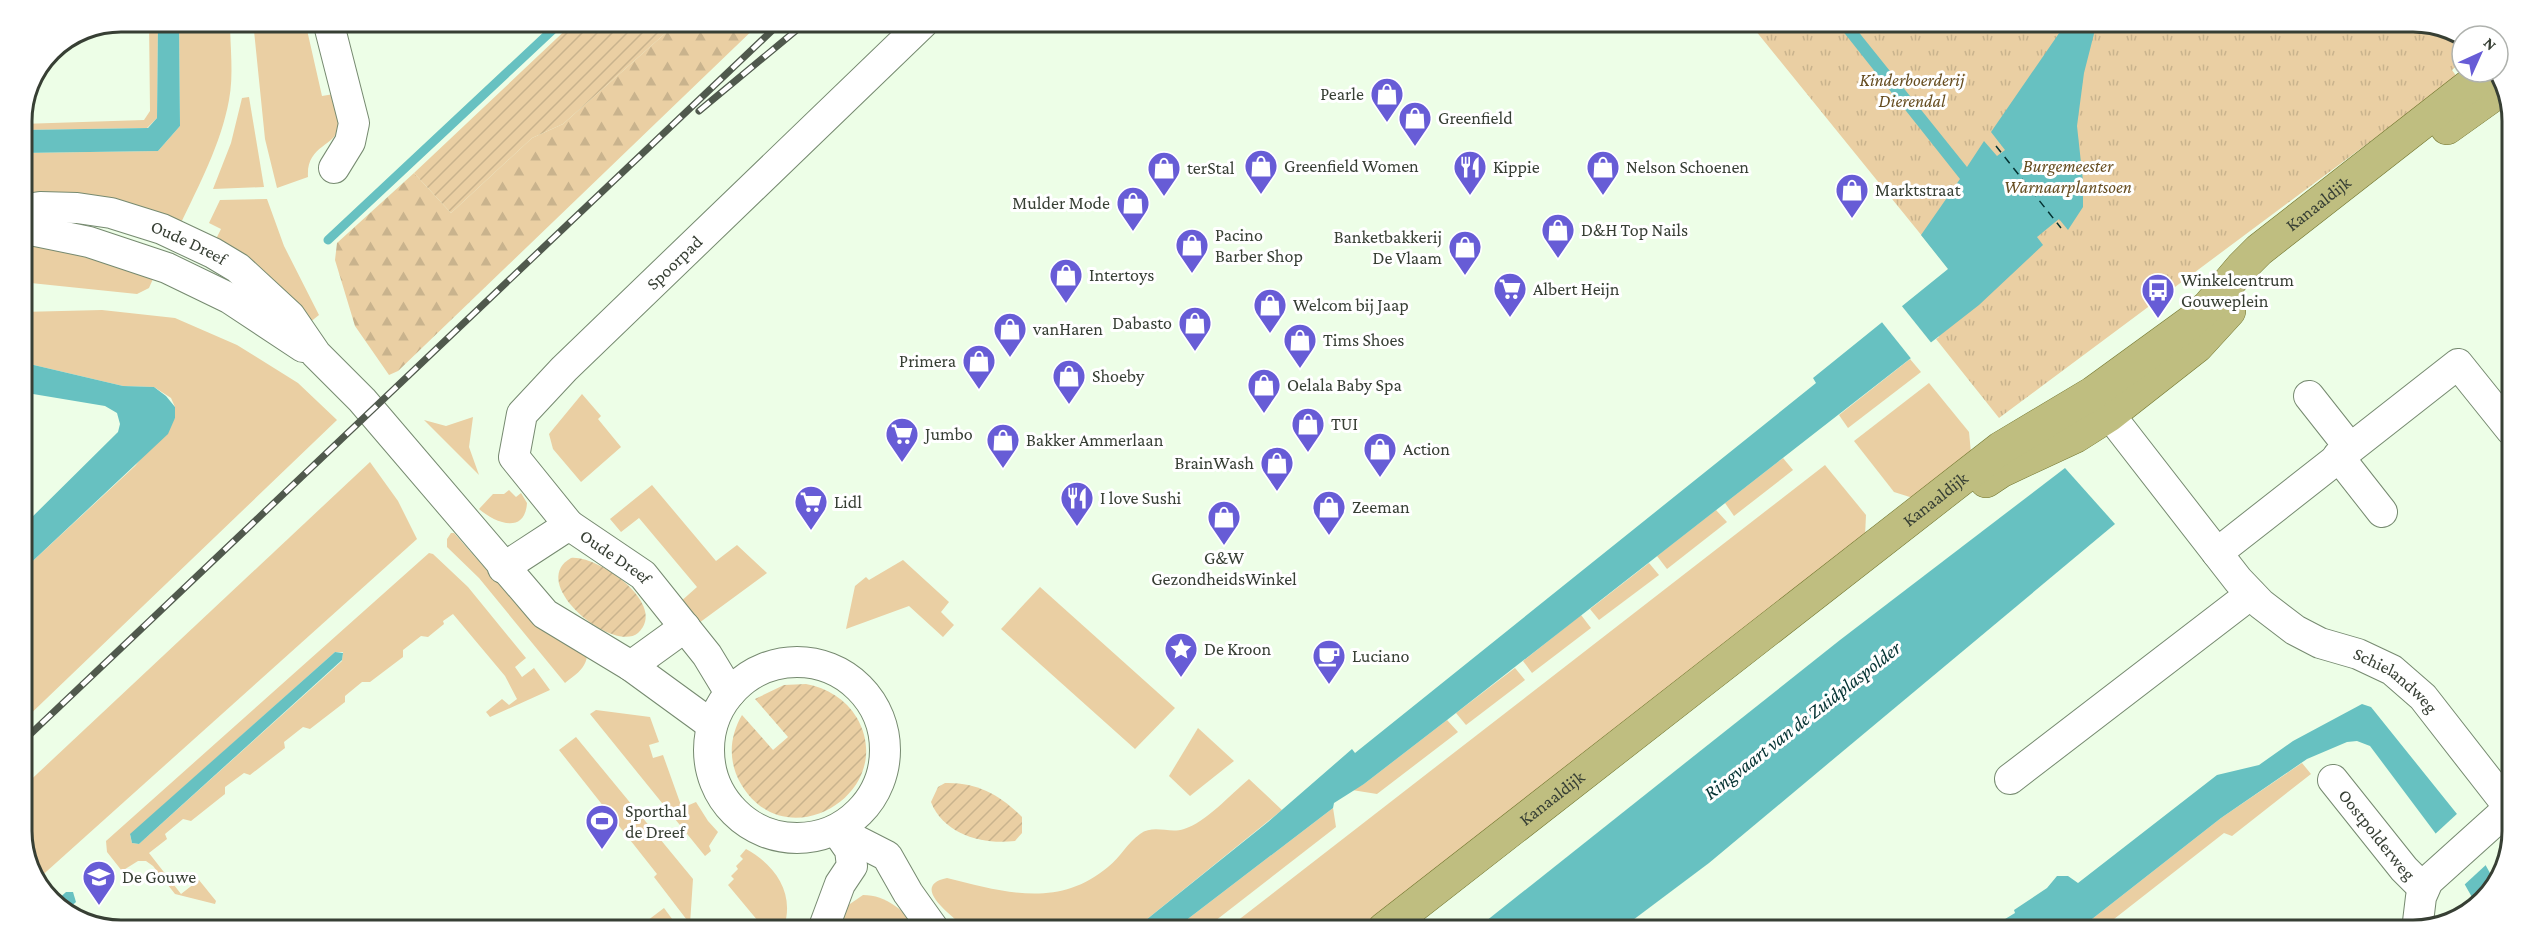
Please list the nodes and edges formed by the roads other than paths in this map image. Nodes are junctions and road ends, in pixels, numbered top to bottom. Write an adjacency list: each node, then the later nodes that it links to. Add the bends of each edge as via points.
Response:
1 (331, 32): 5 (street, via 354,123 350,142)
2 (914, 32): 14 (street, Spoorpad, via 573,360 522,414 514,457)
3 (2472, 84): 10 (main road, Kanaaldijk, via 2251,257 2209,306)
4 (2498, 92): 10 (main road, Kanaaldijk, via 2271,261 2197,346)
5 (334, 168)
6 (32, 208): 8 (street, Oude Dreef, via 111,213 192,242 238,268 290,316)
7 (32, 230): 8 (street, Oude Dreef, via 89,242 167,268 229,298)
8 (316, 354): 16 (street, Oude Dreef, via 362,400)
9 (2309, 396): 12 (street)
10 (2101, 404): 15 (street, Schielandweg); 30 (main road, Kanaaldijk, via 2001,448); 31 (main road, Kanaaldijk, via 2076,436 1985,482)
11 (2502, 419): 12 (street, via 2458,364)
12 (2344, 452): 13 (street); 15 (street)
13 (2382, 512)
14 (569, 525): 16 (street, Oude Dreef); 18 (street, Oude Dreef, via 643,575)
15 (2217, 553): 17 (street, Schielandweg)
16 (503, 568): 19 (street, Oude Dreef, via 545,614)
17 (2251, 594): 22 (street); 24 (street, Schielandweg, via 2295,630 2376,662 2408,681)
18 (685, 627): 19 (street); 20 (street, Oude Dreef)
19 (631, 666): 21 (street, Oude Dreef)
20 (730, 693): 21 (street); 26 (street, via 764,669 805,663 844,676 873,706 884,739 884,764 862,809)
21 (712, 725): 26 (street, via 708,743 710,763 719,795 729,808 756,826 789,837 819,836)
22 (2010, 779)
23 (2333, 780): 27 (street, Oostpolderweg)
24 (2502, 799)
25 (2502, 812): 27 (street, Oostpolderweg, via 2445,864)
26 (836, 830): 28 (street, via 849,850 852,866 840,884); 29 (street, via 887,856)
27 (2424, 889): 32 (street, Oostpolderweg)
28 (827, 920)
29 (927, 920)
30 (1396, 920)
31 (1424, 920)
32 (2419, 920)

